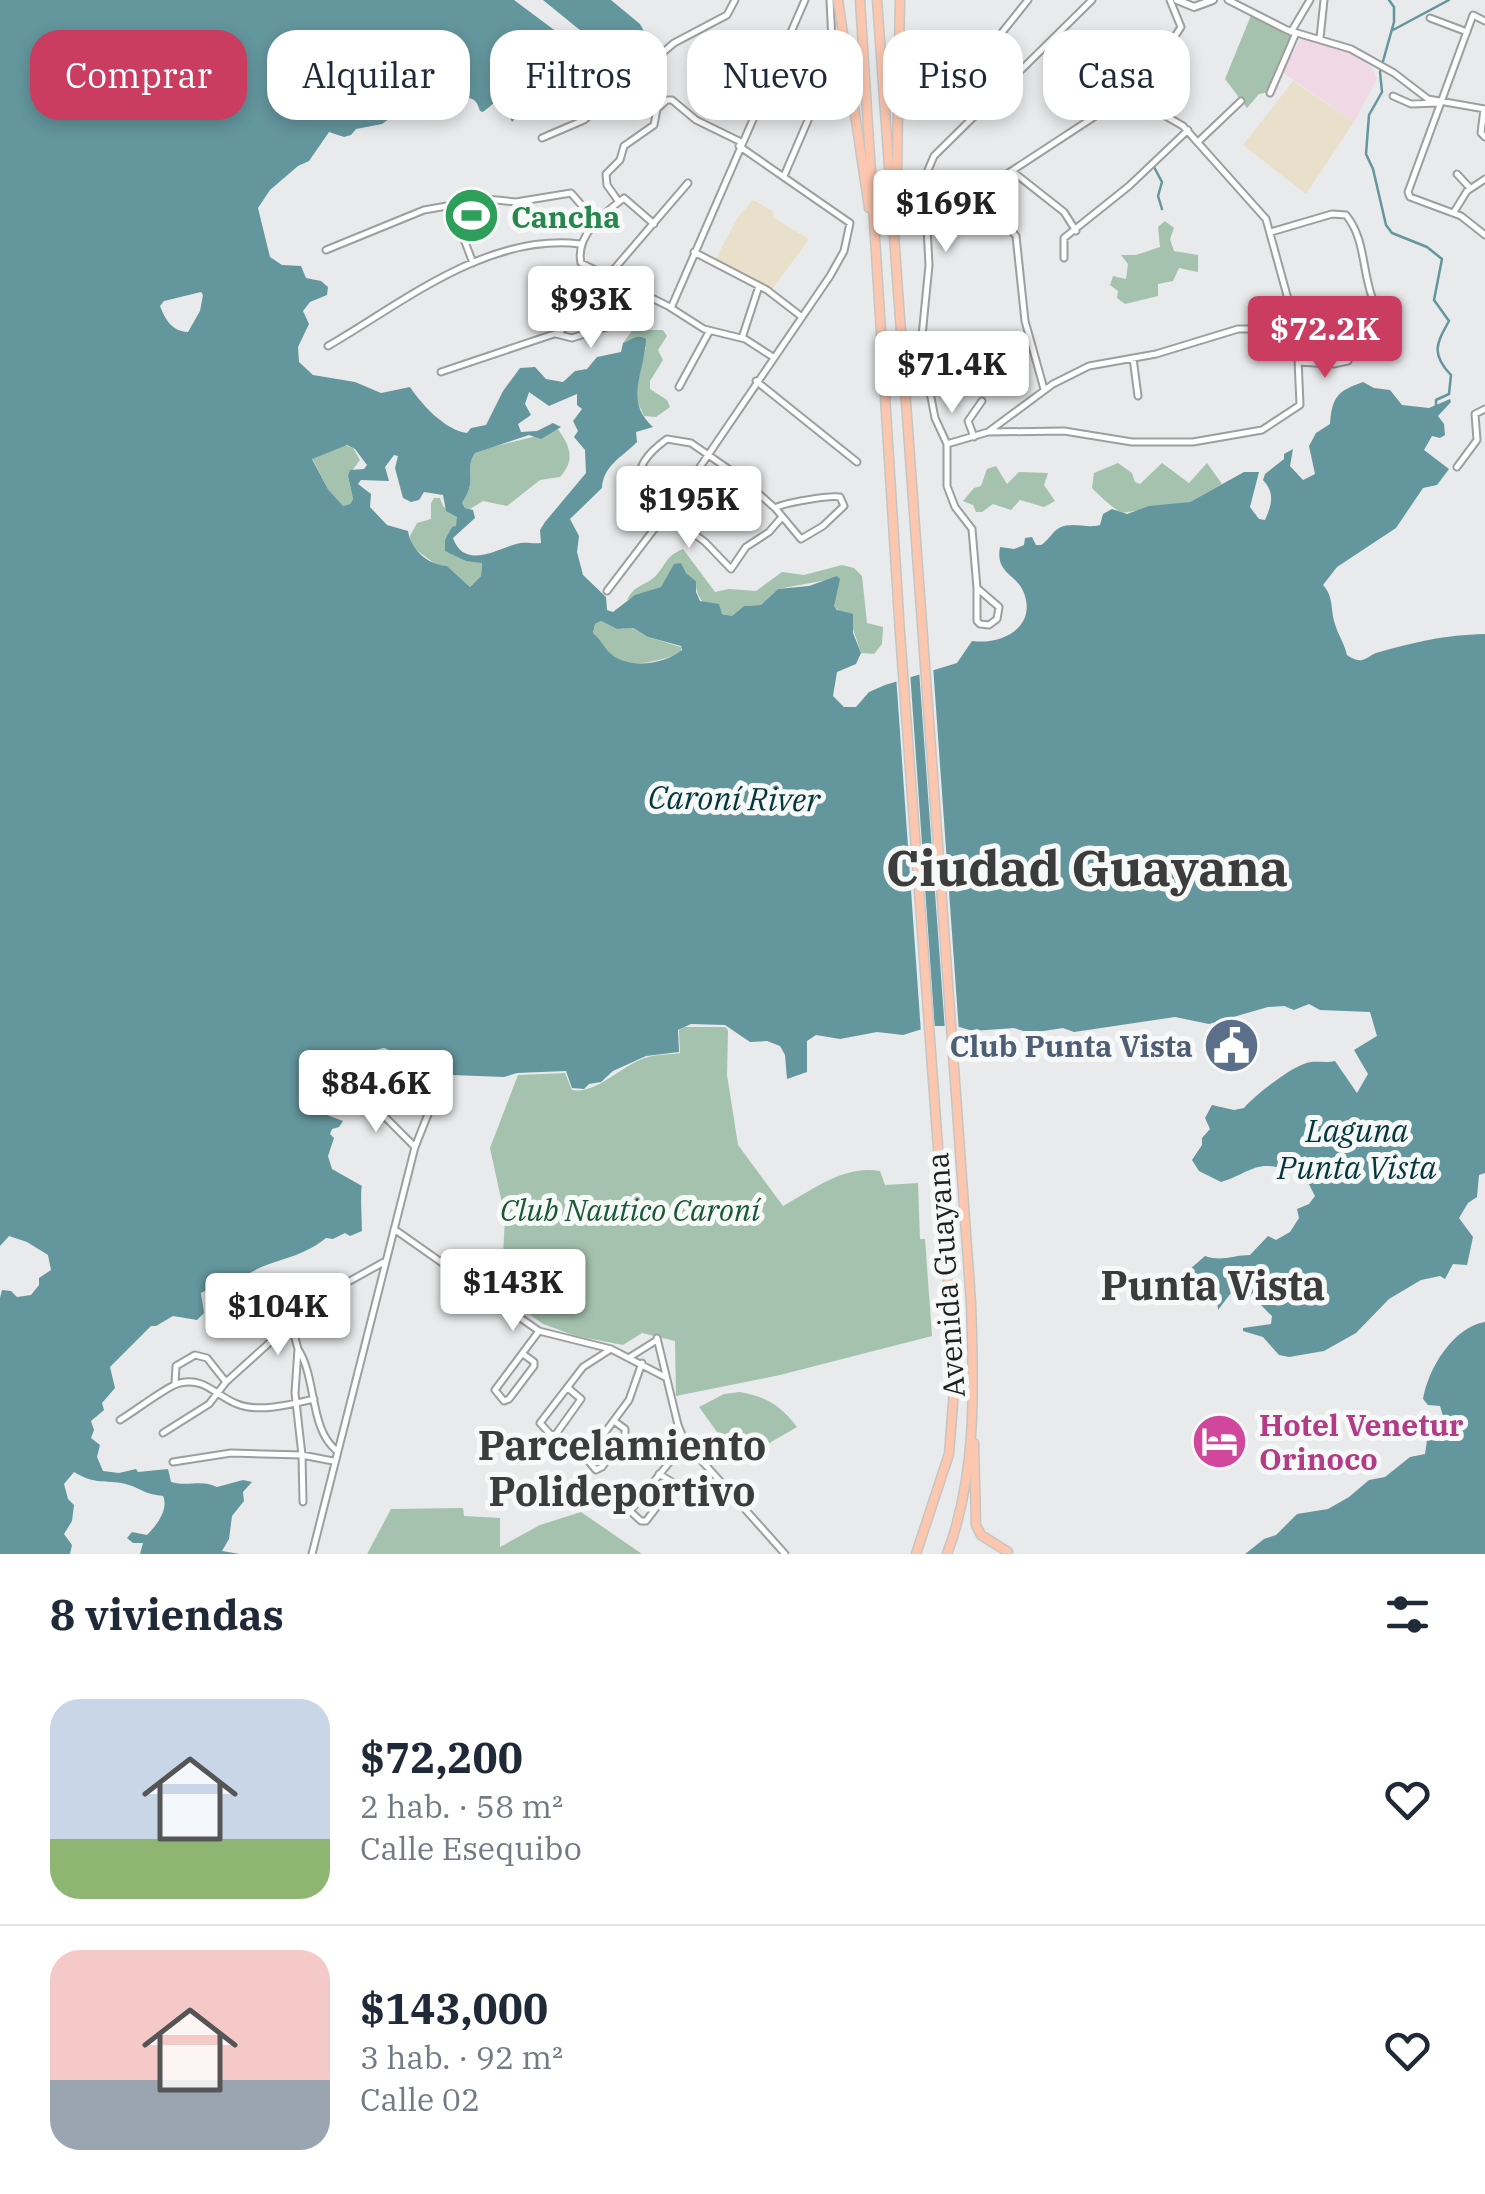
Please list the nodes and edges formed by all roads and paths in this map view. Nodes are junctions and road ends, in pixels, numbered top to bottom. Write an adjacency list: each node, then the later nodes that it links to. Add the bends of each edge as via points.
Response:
1 (735, 0): 35 (street, via 727,14 674,43 581,122)
2 (805, 0): 17 (street)
3 (830, 0): 40 (street, via 833,62)
4 (838, 0): 56 (main road)
5 (860, 0): 56 (main road)
6 (878, 0): 57 (main road)
7 (900, 0): 57 (main road)
8 (1028, 0): 18 (street)
9 (1092, 0): 23 (street)
10 (1174, 0): 11 (street, via 1194,7); 19 (street, via 1170,6)
11 (1213, 0)
12 (1228, 0): 20 (street)
13 (1310, 0): 20 (street)
14 (1324, 0): 22 (street)
15 (1430, 18): 21 (street)
16 (1485, 21): 21 (street, via 1474,16)
17 (791, 30)
18 (1004, 30)
19 (1180, 30)
20 (1294, 32): 22 (street); 24 (street)
21 (1467, 32): 27 (street)
22 (1320, 38): 27 (street)
23 (1023, 68)
24 (1270, 93)
25 (1393, 96): 27 (street, via 1411,104)
26 (1241, 100): 36 (street)
27 (1441, 103): 28 (street); 48 (street, via 1408,194)
28 (1484, 109): 34 (street)
29 (750, 120): 37 (street)
30 (970, 120): 47 (street, via 930,163)
31 (1089, 120): 38 (street)
32 (1173, 120): 33 (street)
33 (1188, 130): 36 (street); 53 (street)
34 (1485, 137)
35 (542, 138)
36 (1199, 141): 54 (street)
37 (740, 144): 40 (street); 45 (street, via 667,100 654,126 624,146 606,174); 60 (street)
38 (1012, 171): 44 (street); 53 (street, via 1064,212)
39 (1457, 174): 43 (street)
40 (784, 176): 67 (street, via 851,224 840,258)
41 (1485, 178): 43 (street)
42 (688, 183): 51 (street)
43 (1470, 188): 48 (street)
44 (977, 192): 47 (street); 81 (street, via 1016,236 1025,321)
45 (619, 202): 49 (street); 51 (street, via 626,198)
46 (452, 205): 49 (street, via 568,193); 59 (street, via 413,213); 62 (street)
47 (926, 211): 87 (street, via 929,260 920,346)
48 (1454, 213): 52 (street)
49 (596, 222): 58 (street)
50 (1485, 222): 52 (street)
51 (654, 224): 63 (street)
52 (1478, 229): 55 (street)
53 (1076, 231): 61 (street, via 1064,238)
54 (1271, 232): 65 (street, via 1346,215 1359,237); 72 (street)
55 (1485, 235)
56 (876, 240): 131 (main road, Avenida Guayana, via 955,1378 949,1454)
57 (894, 240): 119 (main road, Avenida Guayana, via 972,1322)
58 (581, 244): 62 (street, via 537,242); 63 (street, via 580,263)
59 (326, 250)
60 (694, 252): 64 (street); 66 (street)
61 (1064, 258)
62 (474, 264): 73 (street, via 408,295)
63 (609, 277): 66 (street); 70 (street)
64 (760, 286): 67 (street); 71 (street)
65 (1372, 297)
66 (670, 308): 69 (street)
67 (802, 317): 74 (street)
68 (624, 321): 70 (street, via 572,338)
69 (709, 331): 71 (street); 80 (street)
70 (556, 334): 78 (street)
71 (742, 338): 74 (street)
72 (1292, 338): 75 (street, via 1238,329); 77 (street)
73 (328, 346)
74 (773, 357): 79 (street)
75 (1133, 358): 81 (street, via 1084,368); 82 (street)
76 (1348, 361): 77 (street)
77 (1298, 362): 85 (street, via 1300,402 1262,430 1193,442)
78 (441, 372)
79 (756, 381): 88 (street); 89 (street)
80 (679, 386)
81 (1044, 389): 85 (street)
82 (1138, 396)
83 (982, 401): 86 (street, via 968,421)
84 (1485, 409): 90 (street, via 1474,418 1477,440)
85 (988, 432): 86 (street)
86 (974, 437): 87 (street)
87 (947, 444): 96 (street, via 948,491 972,529)
88 (707, 454): 91 (street, via 667,438 638,469); 92 (street); 94 (street)
89 (857, 462)
90 (1457, 467)
91 (632, 501): 93 (street); 94 (street)
92 (775, 508): 95 (street); 95 (street, via 826,496 840,497 844,506 807,538 799,538)
93 (624, 512)
94 (664, 516): 95 (street, via 705,542 731,569); 97 (street)
95 (782, 517)
96 (977, 588): 96 (street, via 999,607 989,625 977,621)
97 (607, 590)
98 (440, 1084): 100 (street)
99 (364, 1096): 100 (street)
100 (414, 1147): 101 (street)
101 (394, 1229): 102 (street); 104 (street)
102 (384, 1262): 103 (street, via 320,1298); 122 (street)
103 (292, 1325): 106 (street); 111 (street)
104 (539, 1331): 105 (street); 107 (street)
105 (610, 1348): 108 (street); 113 (street)
106 (298, 1349): 115 (street); 116 (street)
107 (523, 1354): 107 (street, via 495,1390 504,1400 534,1366)
108 (630, 1356): 109 (street); 110 (street, via 657,1339)
109 (642, 1363): 110 (street); 118 (street)
110 (665, 1378): 121 (street)
111 (226, 1382): 112 (street, via 207,1358 196,1355 176,1366); 114 (street)
112 (174, 1384): 114 (street, via 208,1384); 117 (street)
113 (568, 1388): 113 (street, via 540,1423 551,1435 581,1399)
114 (218, 1392): 116 (street, via 244,1406); 120 (street, via 196,1414)
115 (314, 1399): 116 (street); 122 (street)
116 (296, 1403): 123 (street)
117 (120, 1420)
118 (614, 1421): 118 (street, via 586,1458 596,1470 626,1434)
119 (972, 1425): 128 (main road, via 976,1524); 132 (main road, Avenida Guayana)
120 (162, 1432)
121 (686, 1442): 126 (street); 130 (street)
122 (337, 1451): 124 (street)
123 (302, 1455): 124 (street); 125 (street, via 230,1453); 127 (street)
124 (334, 1461): 129 (street)
125 (173, 1462)
126 (659, 1474): 126 (street, via 630,1510 641,1521 672,1488)
127 (302, 1502)
128 (1007, 1553): 133 (main road)
129 (312, 1554)
130 (785, 1554)
131 (916, 1554)
132 (947, 1554)
133 (996, 1554)

